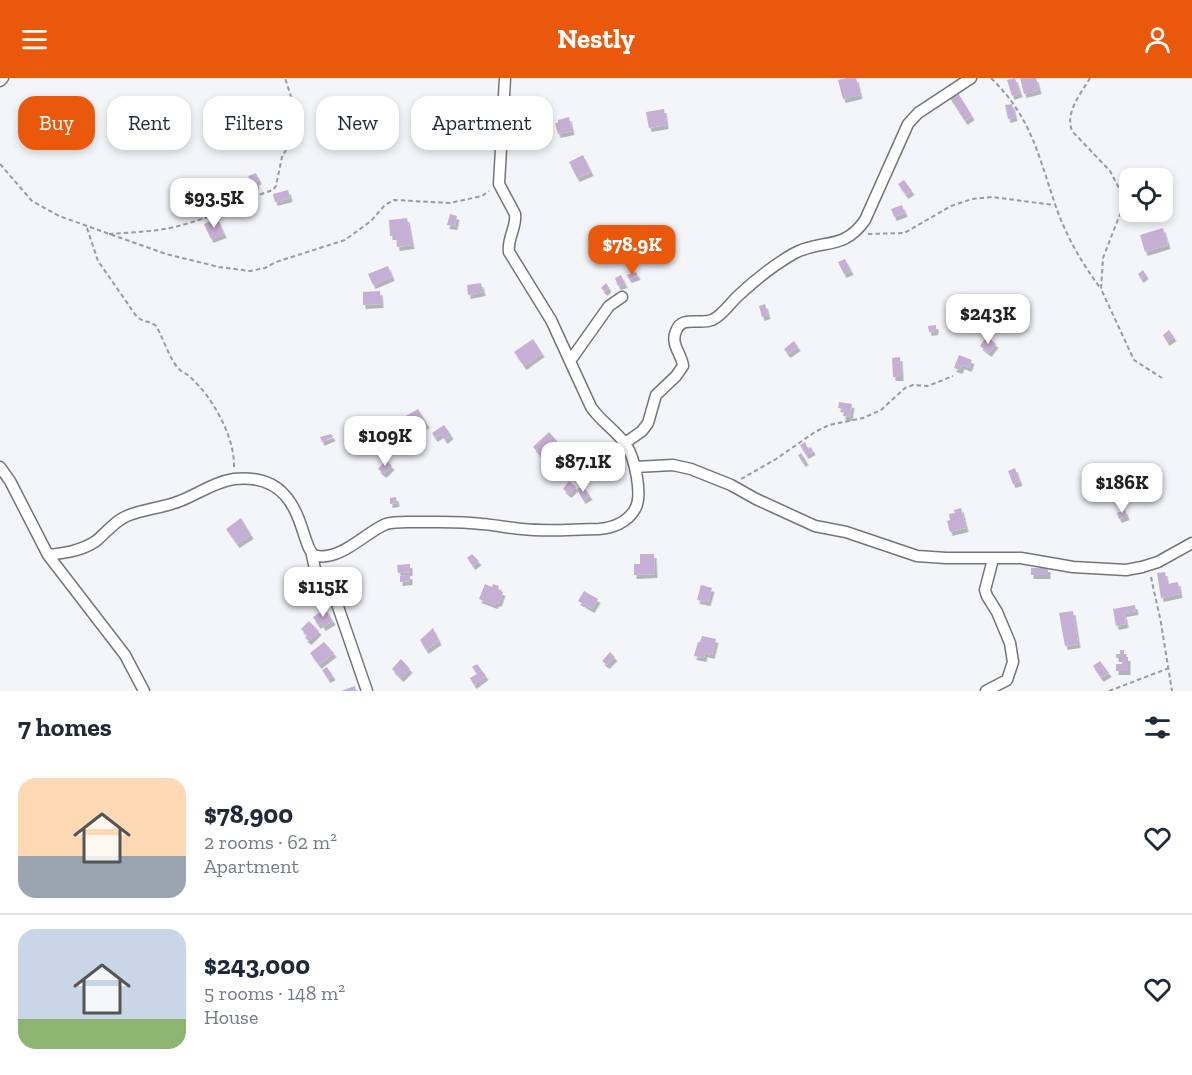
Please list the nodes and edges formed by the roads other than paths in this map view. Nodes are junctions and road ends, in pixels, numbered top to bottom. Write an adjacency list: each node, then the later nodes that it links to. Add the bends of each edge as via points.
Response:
1 (505, 78): 4 (street, via 499,184 516,220 509,252 551,320)
2 (971, 78): 5 (street, via 923,109 908,124 870,211 856,233 847,239 796,252 761,276 717,317 684,322 676,329 674,341 683,366 656,395 642,431)
3 (622, 297): 4 (street, via 609,306)
4 (570, 361): 5 (street, via 598,418)
5 (625, 443): 7 (street)
6 (0, 467): 9 (street)
7 (635, 467): 10 (street, via 636,508 611,528 525,530 480,523 401,522 387,524 348,548); 11 (street, via 673,465 692,469 816,526 917,556)
8 (1192, 543): 11 (street, via 1148,566 1126,570 1073,567 1021,558)
9 (48, 555): 10 (street, via 79,550 126,516 180,501 233,479 250,479 282,490 296,512); 12 (street, via 125,655)
10 (312, 555): 13 (street, via 316,574 335,598)
11 (993, 559): 14 (street, via 985,590 1005,629 1013,662 1007,680)
12 (144, 691)
13 (368, 691)
14 (986, 691)

